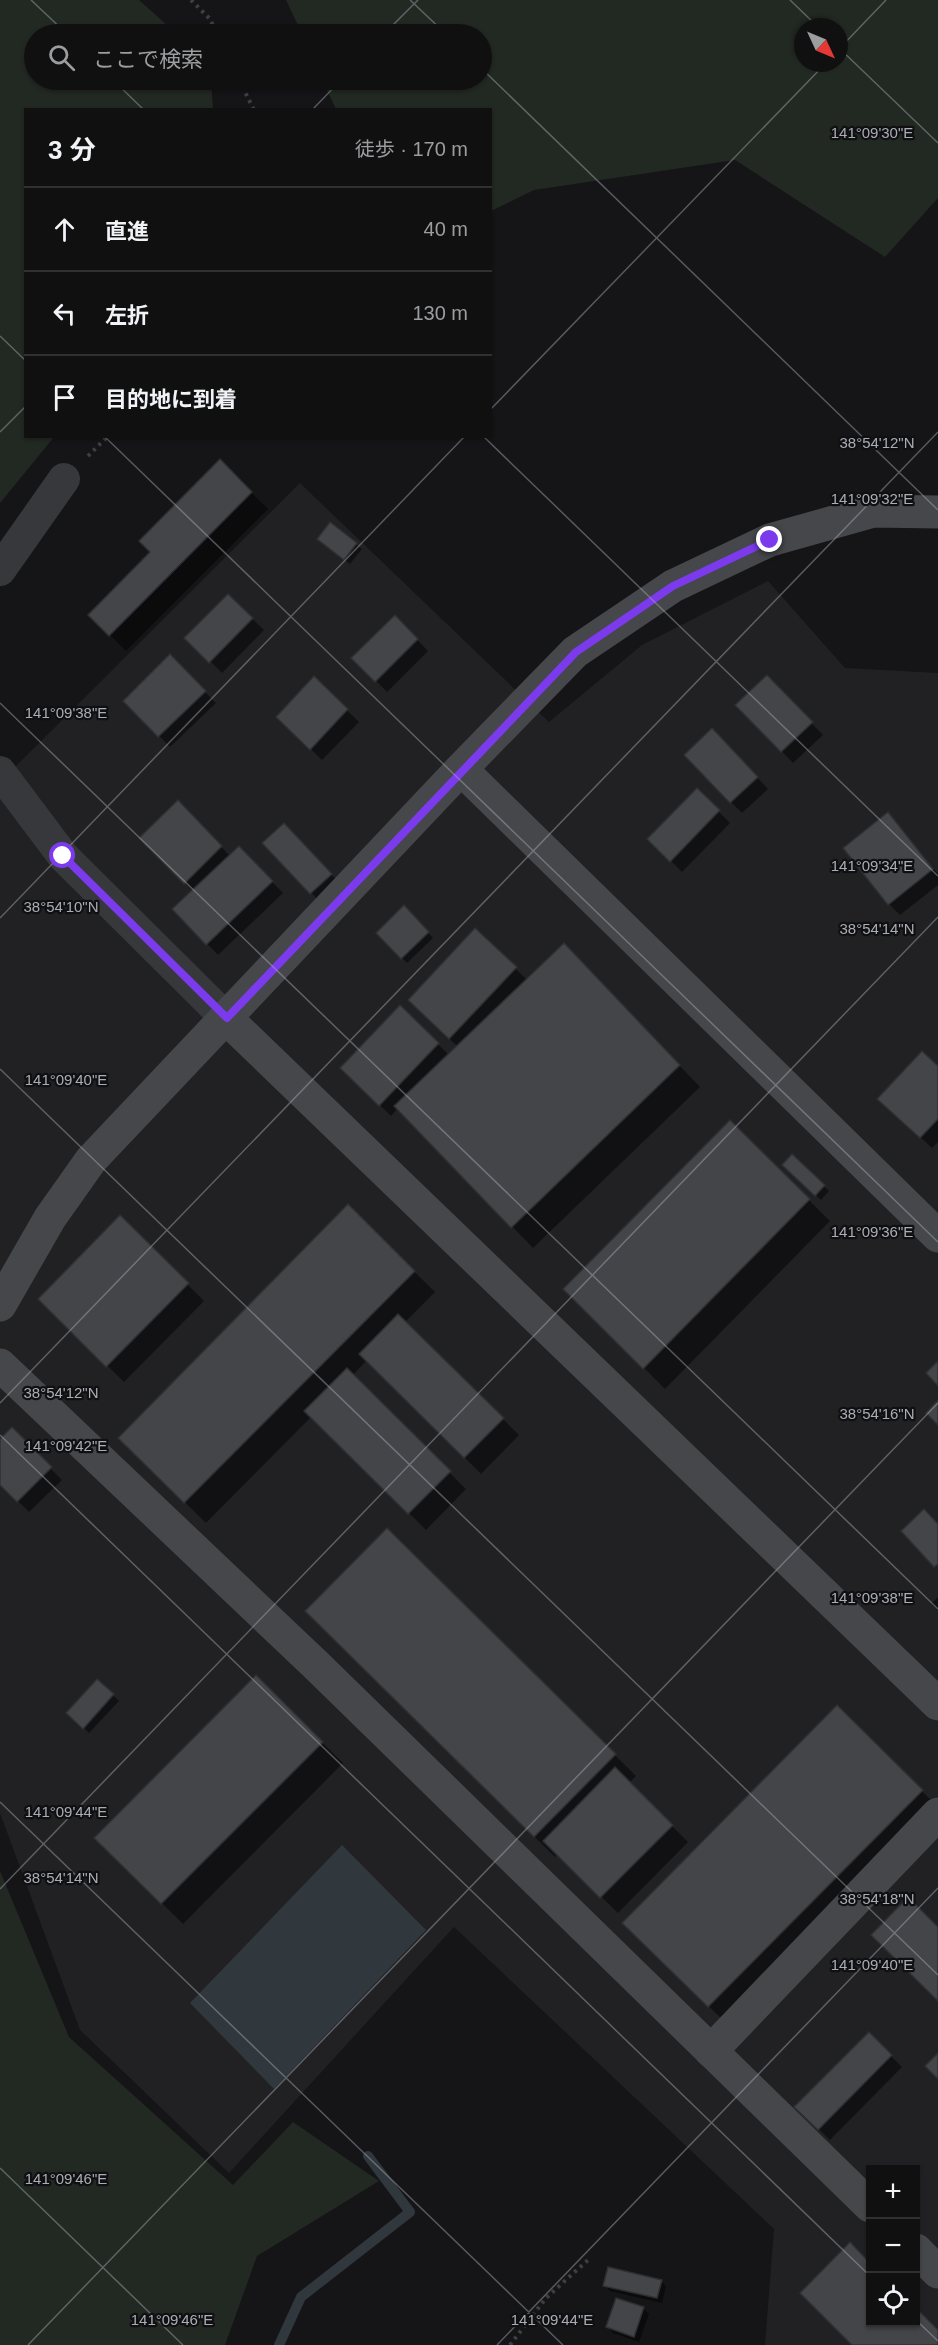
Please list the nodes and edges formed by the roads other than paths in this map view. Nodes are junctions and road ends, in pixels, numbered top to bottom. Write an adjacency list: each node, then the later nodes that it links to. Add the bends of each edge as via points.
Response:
1 (64, 479): 3 (street)
2 (938, 512): 4 (street, via 873,512 770,540 673,586 576,652)
3 (0, 570)
4 (461, 769): 6 (street); 7 (street)
5 (0, 772): 6 (street, via 63,856)
6 (227, 1018): 8 (street, via 91,1160 50,1218); 10 (street)
7 (938, 1236)
8 (0, 1305)
9 (0, 1365): 12 (street, via 316,1665)
10 (938, 1704)
11 (938, 1814): 12 (street)
12 (711, 2051): 13 (street)
13 (866, 2202)
14 (920, 2255): 15 (street)
15 (938, 2272)

